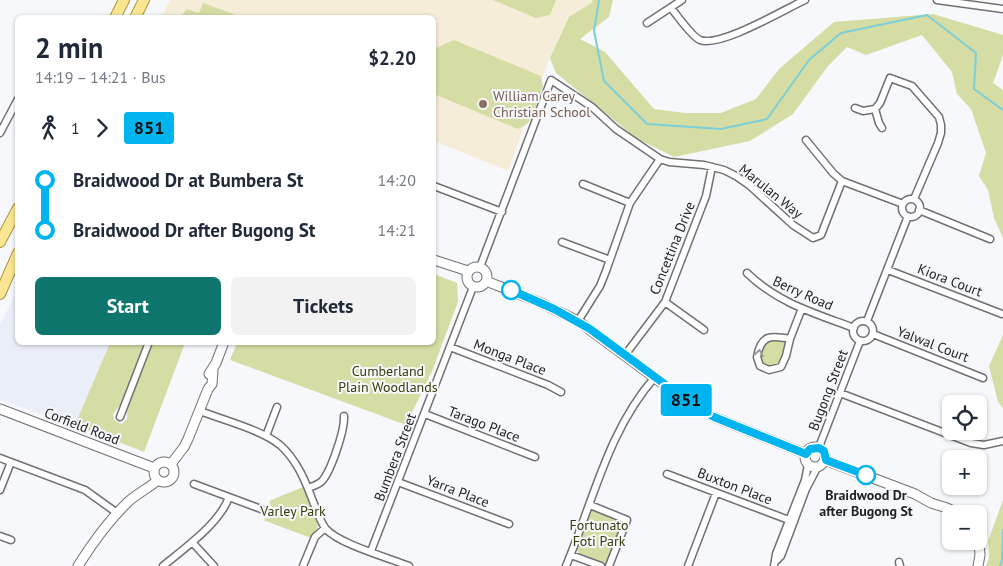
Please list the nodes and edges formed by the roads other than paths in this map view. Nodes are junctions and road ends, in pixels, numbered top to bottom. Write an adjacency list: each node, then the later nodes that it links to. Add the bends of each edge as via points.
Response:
1 (116, 0): 9 (main road)
2 (124, 0): 10 (main road)
3 (144, 0): 11 (main road)
4 (682, 0): 7 (street)
5 (805, 0): 7 (street, via 729,37 707,41 697,38)
6 (937, 0): 8 (street)
7 (671, 8): 12 (street)
8 (1003, 9)
9 (109, 15)
10 (116, 15)
11 (136, 15)
12 (647, 23)
13 (15, 105): 17 (street)
14 (855, 108): 15 (street, via 862,111)
15 (875, 109): 16 (street); 24 (street, via 890,78 912,86 939,117 939,138)
16 (882, 128)
17 (0, 133)
18 (806, 140): 21 (street)
19 (660, 159): 20 (street, Marulan Way); 25 (street); 28 (street, Marulan Way, via 551,80)
20 (712, 167): 21 (street, Marulan Way, via 736,176 793,225 816,238 822,235); 46 (street, Concettina Drive, via 706,196)
21 (842, 181): 26 (street)
22 (583, 184): 25 (street)
23 (436, 187): 28 (street)
24 (914, 199): 26 (street); 27 (street)
25 (630, 203): 36 (street)
26 (903, 204): 30 (street, via 902,209)
27 (920, 210): 30 (street); 31 (street)
28 (502, 212): 38 (street)
29 (15, 214): 32 (main road)
30 (908, 216): 39 (street)
31 (990, 239)
32 (0, 242)
33 (562, 242): 36 (street)
34 (15, 254): 43 (main road)
35 (15, 260): 45 (main road)
36 (610, 260): 49 (street, via 600,286)
37 (436, 261): 40 (street)
38 (480, 267): 40 (street, via 473,267); 42 (street, via 486,271)
39 (888, 270): 48 (street, Kiora Court); 50 (street)
40 (468, 272): 44 (street, via 467,280)
41 (747, 273): 47 (street, Berry Road, via 769,292)
42 (486, 281): 44 (street, via 482,286); 49 (street)
43 (0, 282)
44 (473, 286): 58 (street, Bumbera Street)
45 (0, 294)
46 (666, 302): 52 (street); 59 (street, Concettina Drive)
47 (802, 308): 51 (street, Berry Road); 54 (street)
48 (1002, 314)
49 (578, 321): 59 (street)
50 (867, 322): 51 (street, via 858,322); 53 (street, via 872,326)
51 (854, 328): 55 (street, via 853,334)
52 (704, 330)
53 (873, 334): 55 (street, via 868,341); 61 (street, Yalwal Court)
54 (790, 339): 54 (street, one-way to 54, via 781,367 769,370 760,366 757,357 763,340 770,336)
55 (860, 341): 63 (street, Bugong Street)
56 (148, 345): 69 (street)
57 (223, 345): 66 (street, via 209,374 208,389)
58 (450, 347): 62 (street, Monga Place); 67 (street, Bumbera Street)
59 (625, 355): 60 (street)
60 (655, 377): 73 (street, via 714,417); 89 (street, via 638,398 616,437)
61 (983, 378)
62 (561, 392)
63 (840, 393): 71 (street, via 971,443 984,445); 72 (street, Bugong Street)
64 (277, 407): 70 (street)
65 (0, 409): 80 (street, Corfield Road)
66 (200, 411): 70 (street); 78 (street, via 184,447)
67 (425, 414): 75 (street, Tarago Place); 83 (street, Bumbera Street)
68 (344, 416): 85 (street, via 342,433 327,472 320,482)
69 (120, 417)
70 (266, 436): 85 (street, via 291,456)
71 (1003, 441)
72 (819, 448): 73 (street, via 810,449); 76 (street, via 824,451)
73 (806, 454): 79 (street, via 805,460)
74 (0, 458): 77 (street)
75 (535, 458)
76 (826, 460): 79 (street, via 822,465); 90 (street)
77 (11, 462): 86 (street); 92 (street, via 85,490)
78 (171, 464): 80 (street, via 162,462); 82 (street, via 173,477 164,482)
79 (813, 466): 93 (street)
80 (154, 468): 82 (street)
81 (667, 474): 87 (street, Buxton Place)
82 (158, 480): 92 (street)
83 (398, 482): 94 (street, Yarra Place); 100 (street, Bumbera Street)
84 (194, 484): 88 (street)
85 (308, 488): 95 (street)
86 (0, 490)
87 (716, 493): 93 (street, Buxton Place); 111 (street)
88 (229, 497): 91 (street); 98 (street, via 223,509)
89 (590, 505): 101 (street); 110 (street, via 627,520)
90 (942, 506)
91 (261, 509)
92 (117, 513): 103 (street)
93 (791, 521): 102 (street)
94 (509, 524)
95 (325, 528): 100 (street, via 344,542); 106 (street, via 315,537)
96 (0, 536): 97 (street)
97 (11, 540)
98 (192, 542): 104 (street); 105 (street)
99 (980, 550): 112 (street)
100 (371, 551): 107 (street)
101 (571, 555): 108 (street); 109 (street)
102 (775, 563)
103 (78, 566)
104 (163, 566)
105 (214, 566)
106 (304, 566)
107 (409, 566)
108 (566, 566)
109 (600, 566)
110 (609, 566)
111 (688, 566)
112 (978, 566)

